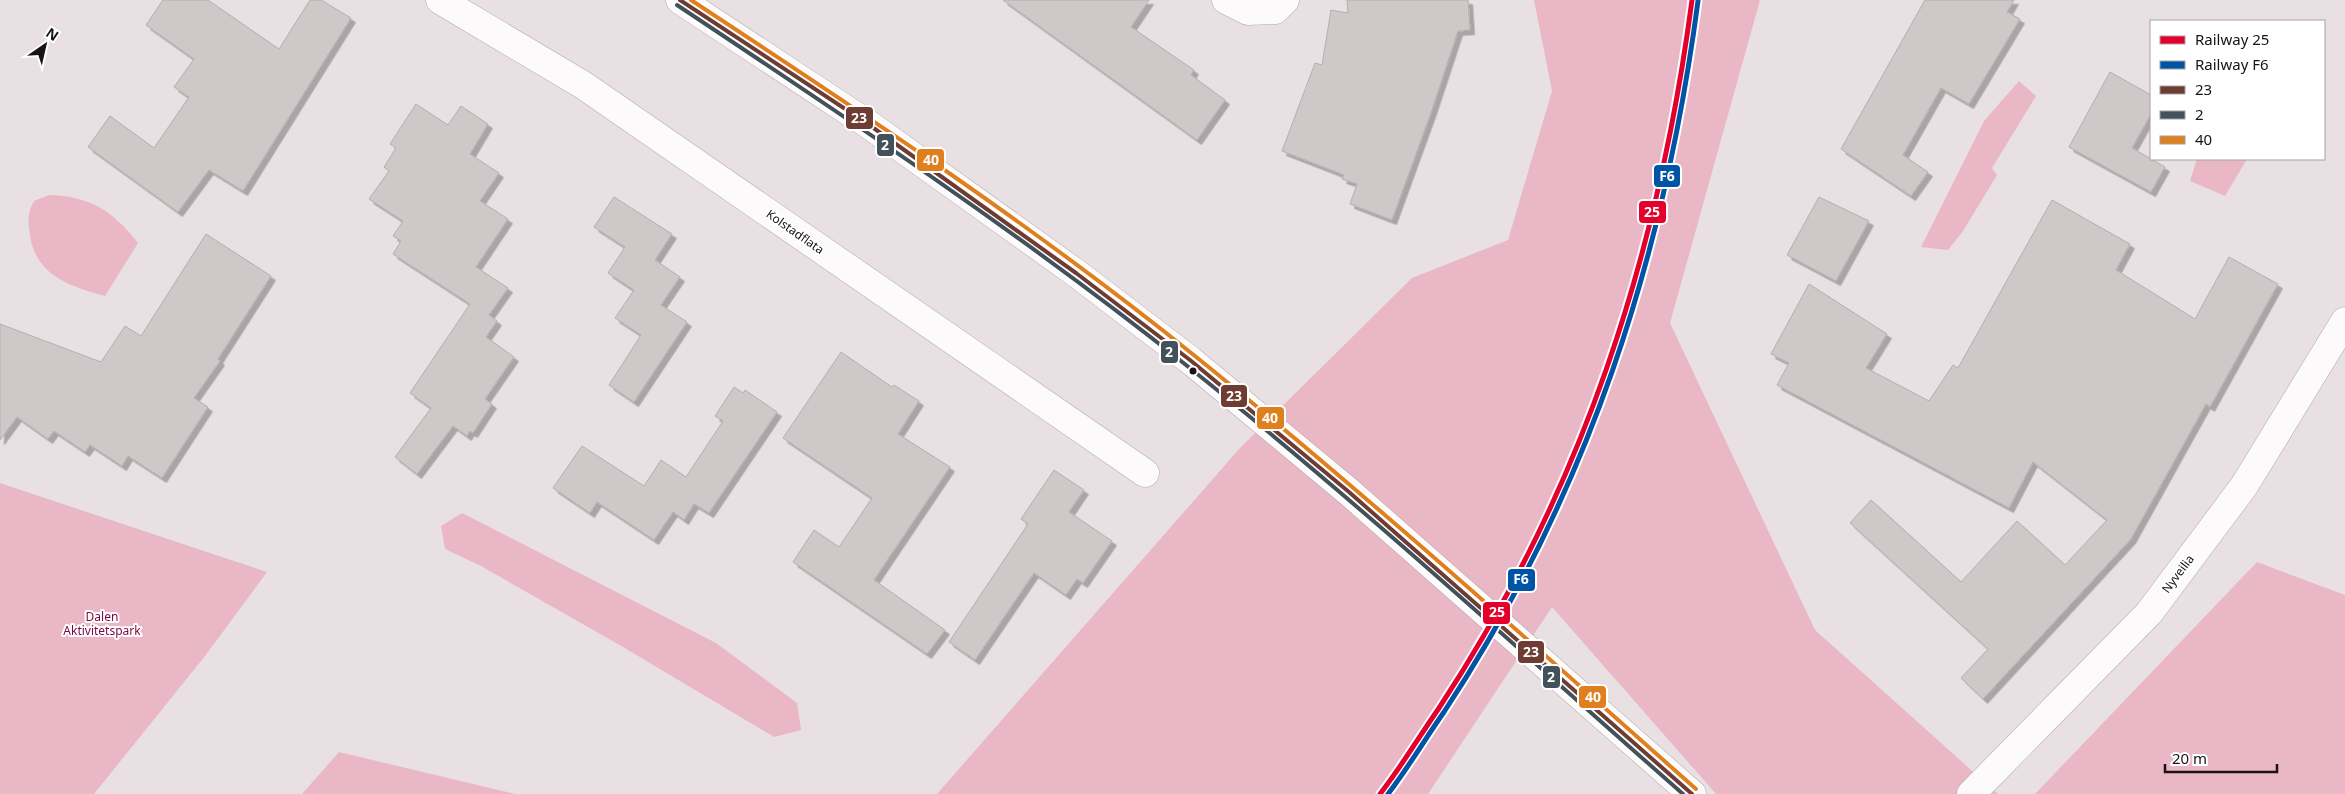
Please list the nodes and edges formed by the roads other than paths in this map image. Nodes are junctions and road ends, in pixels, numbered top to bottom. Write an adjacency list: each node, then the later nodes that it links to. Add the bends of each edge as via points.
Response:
1 (440, 0): 6 (street, Kolstadflata, via 583,85)
2 (680, 0): 7 (street, via 868,124 1076,273 1190,360 1350,492)
3 (1226, 0): 4 (street, via 1248,11 1275,10)
4 (1285, 0)
5 (2345, 321): 8 (street, Nyveilia, via 2244,486 2149,613)
6 (1145, 474)
7 (1692, 794)
8 (1970, 794)

